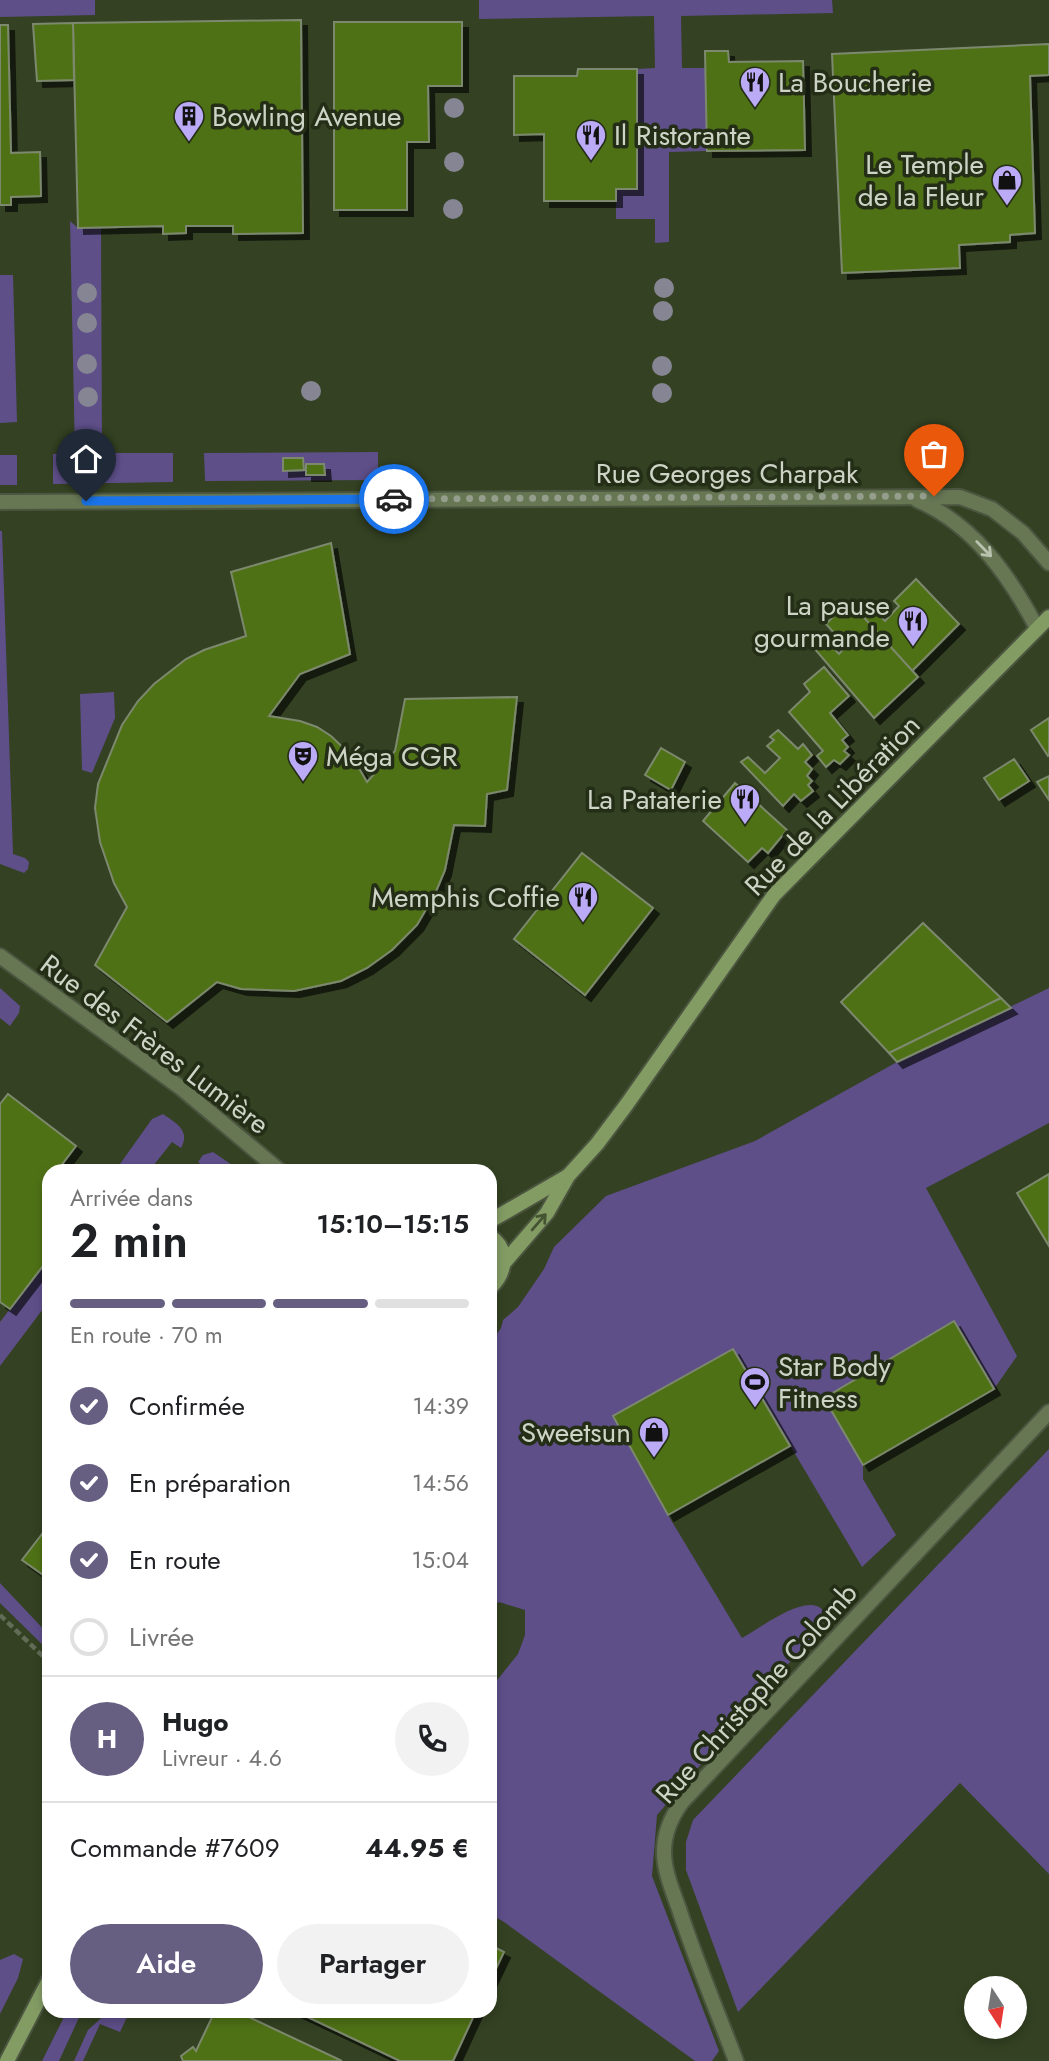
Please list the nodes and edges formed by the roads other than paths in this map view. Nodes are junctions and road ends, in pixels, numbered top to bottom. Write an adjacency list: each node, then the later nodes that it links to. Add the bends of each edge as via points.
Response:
1 (909, 496): 2 (street, Rue Georges Charpak); 3 (street, Rue Georges Charpak, via 960,497 992,509 1023,533); 5 (street, Rue Georges Charpak, one-way to 5, via 939,509 985,549 1019,593)
2 (0, 502)
3 (1049, 563)
4 (1049, 617): 5 (main road, Rue de la Libération)
5 (1037, 628): 8 (main road, Rue de la Libération, via 774,895 604,1135)
6 (0, 956): 7 (street, Rue des Frères Lumière, via 181,1088)
7 (272, 1164)
8 (568, 1177): 9 (main road, Rue de la Libération); 11 (main road, Rue de la Libération, one-way to 8, via 547,1213)
9 (497, 1217)
10 (497, 1242): 11 (main road)
11 (505, 1263): 12 (main road, Rue de la Libération)
12 (497, 1279)
13 (1049, 1412): 16 (street, Rue Christophe Colomb, via 674,1814 664,1854 668,1874)
14 (42, 1994): 15 (main road)
15 (7, 2061)
16 (736, 2061)

